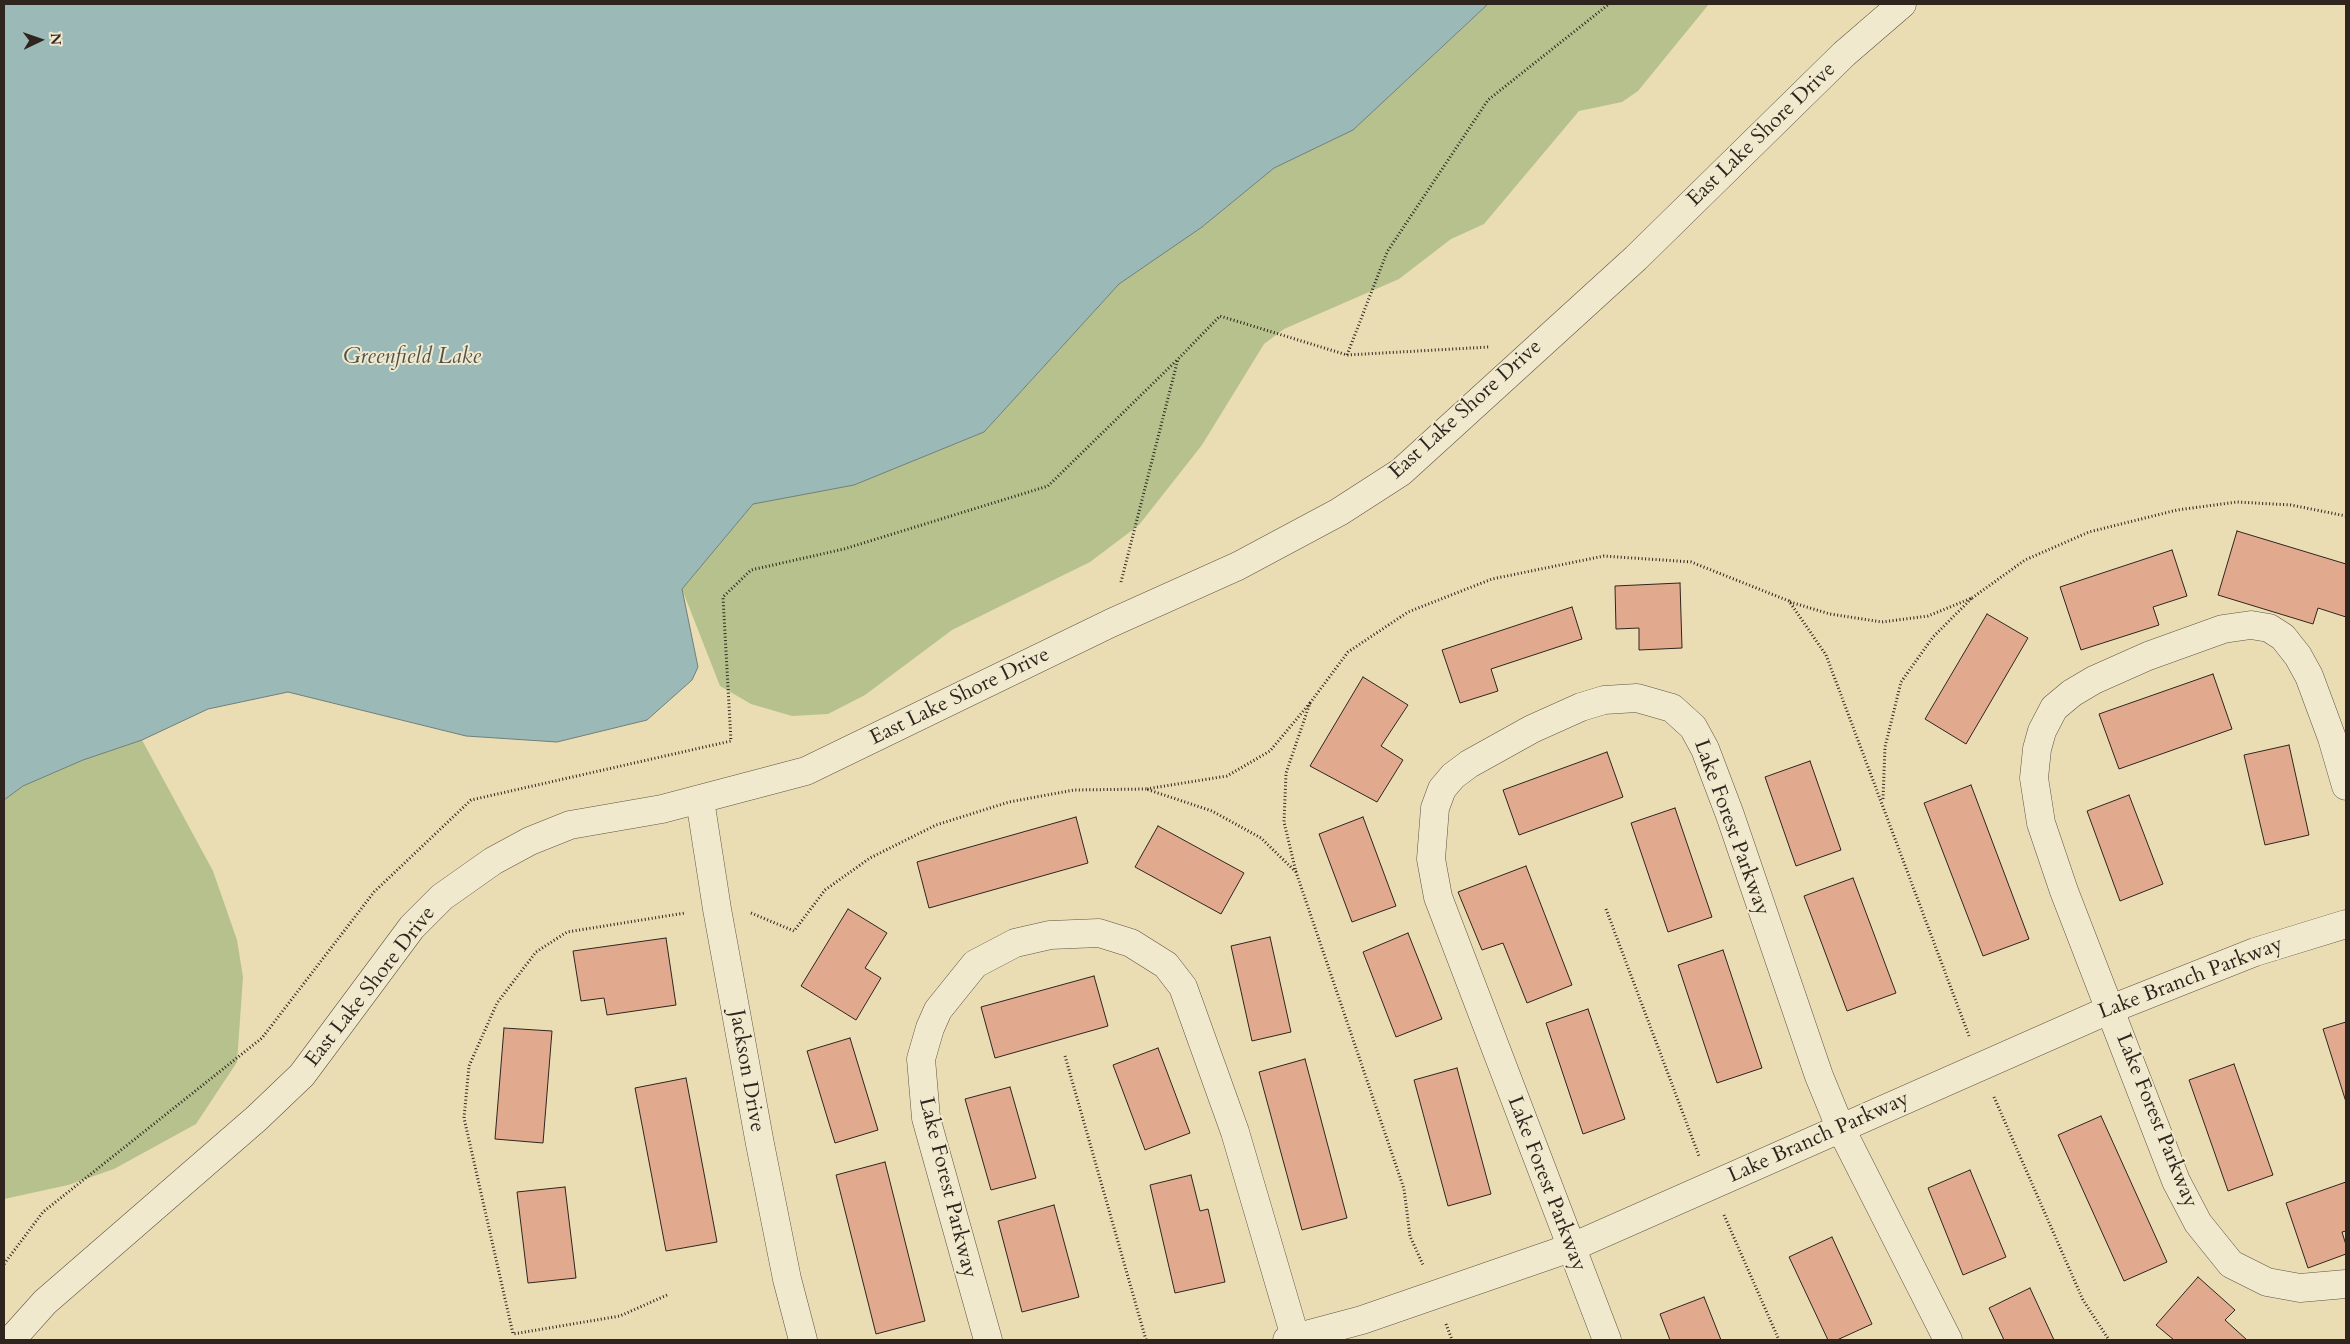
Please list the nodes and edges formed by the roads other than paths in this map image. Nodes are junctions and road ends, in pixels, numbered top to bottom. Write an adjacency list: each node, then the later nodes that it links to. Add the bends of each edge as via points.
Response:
1 (1902, 4): 3 (street, East Lake Shore Drive, via 1844,54 1636,258 1401,472 1339,512 1238,566 1112,623 806,771)
2 (2346, 786): 5 (street, Lake Forest Parkway, via 2332,738 2305,669 2283,637 2269,628 2251,625 2223,629 2148,656 2094,680 2054,708 2037,749 2036,801 2064,891)
3 (700, 800): 9 (street, East Lake Shore Drive, via 570,825 493,861 442,897 412,927 302,1075 45,1302); 10 (street, Jackson Drive, via 716,909 760,1144)
4 (2346, 924): 5 (street, Lake Branch Parkway, via 2256,952)
5 (2111, 1009): 6 (street, Lake Branch Parkway); 8 (street, Lake Forest Parkway, via 2176,1181 2198,1224 2214,1245 2231,1264 2267,1282 2300,1288)
6 (1840, 1127): 7 (street, Lake Branch Parkway); 7 (street, Lake Forest Parkway, via 1819,1076 1730,815 1705,749 1693,727 1672,708 1637,698 1604,700 1581,707 1532,729 1453,776 1442,790 1435,808 1431,859 1438,897); 14 (street, Lake Forest Parkway)
7 (1570, 1248): 12 (street, Lake Branch Parkway, via 1362,1320); 13 (street, Lake Forest Parkway)
8 (2346, 1284)
9 (11, 1340)
10 (803, 1340)
11 (988, 1340): 12 (street, Lake Forest Parkway, via 926,1118 921,1059 938,1010 975,964 1015,943 1050,935 1099,933 1131,943 1166,965 1183,987 1235,1132)
12 (1292, 1340)
13 (1607, 1340)
14 (1948, 1340)

